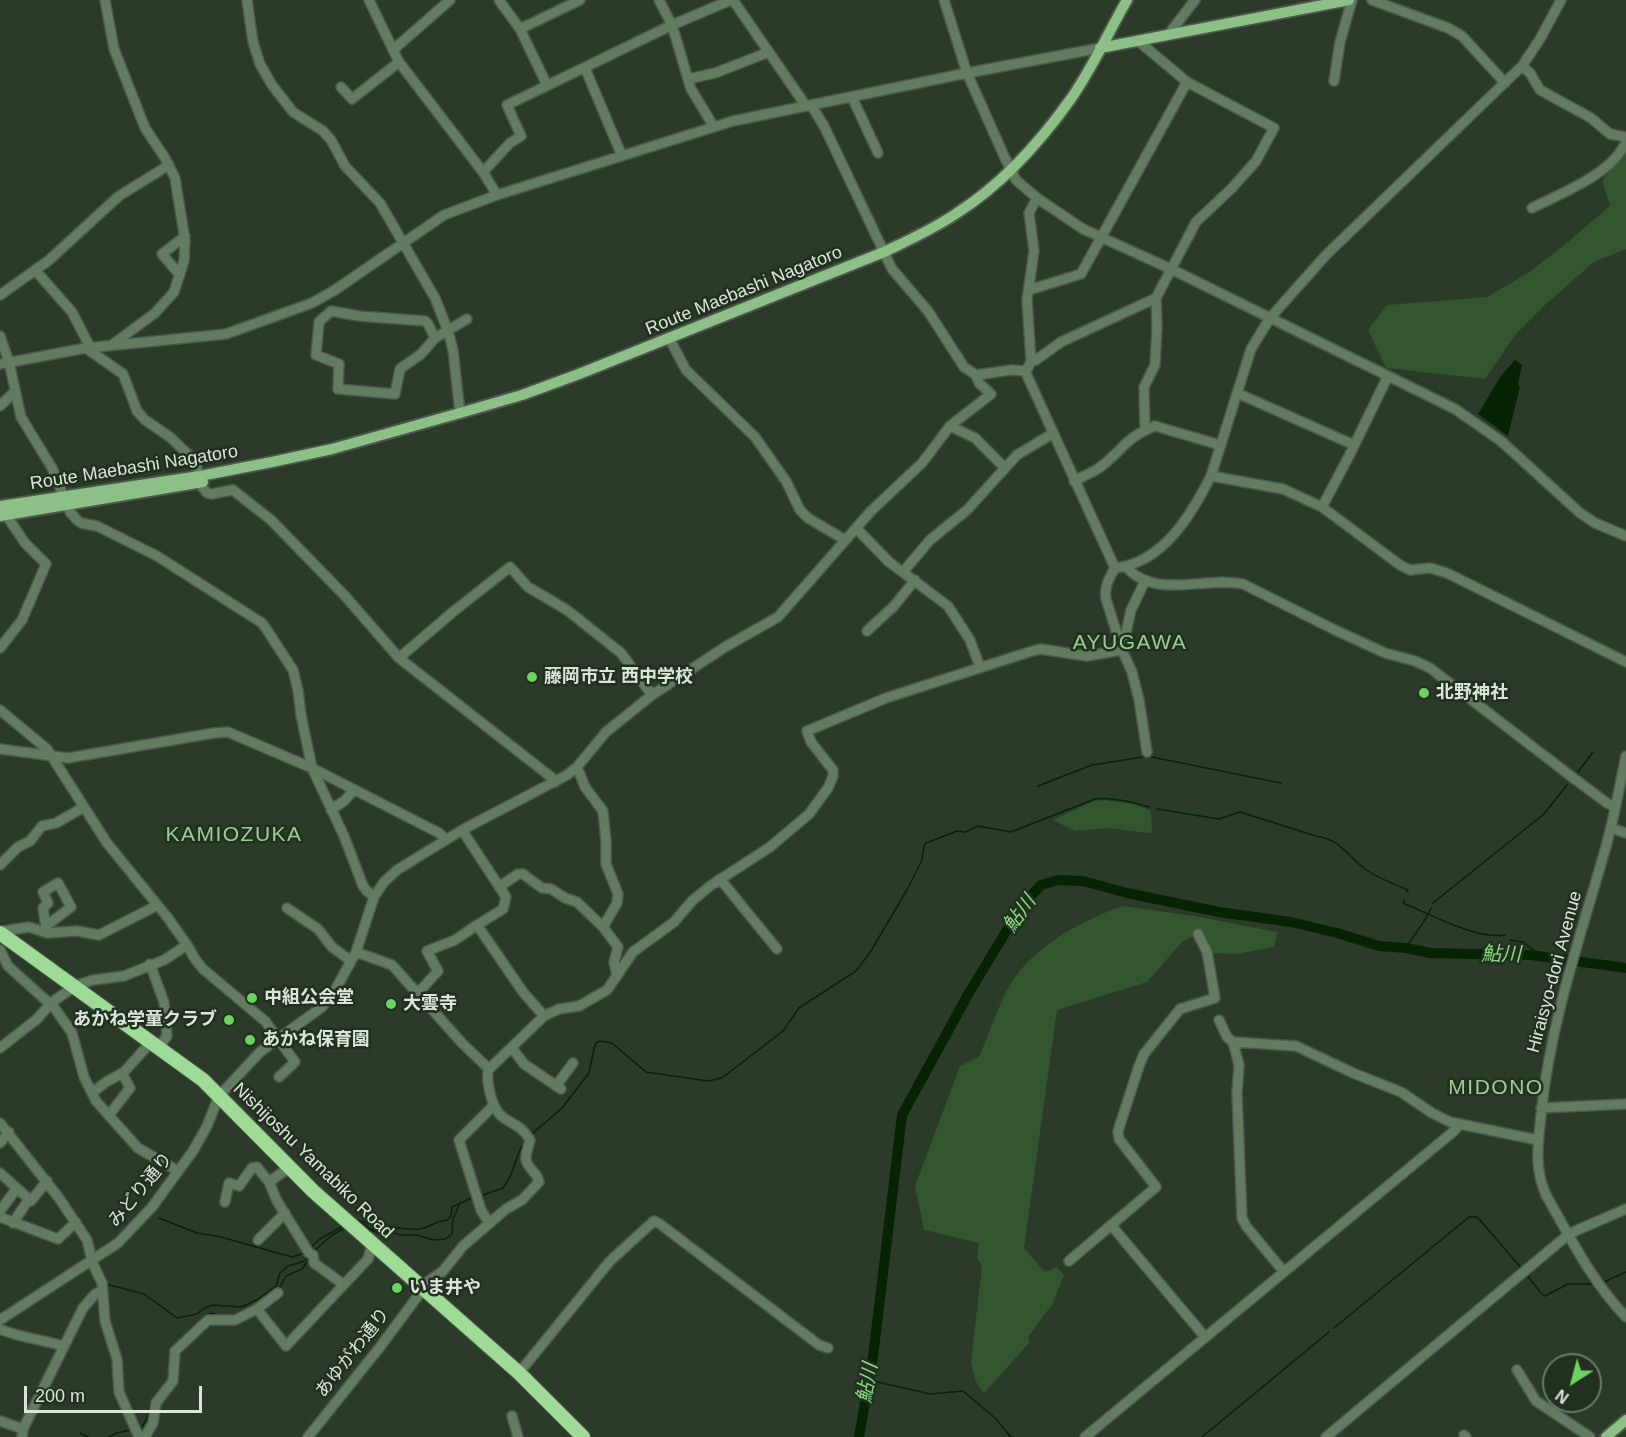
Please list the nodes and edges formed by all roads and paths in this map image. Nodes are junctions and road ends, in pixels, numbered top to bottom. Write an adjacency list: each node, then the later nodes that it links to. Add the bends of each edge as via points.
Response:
1 (105, 0): 39 (street, via 114,50 145,128)
2 (247, 0): 47 (street, via 252,42 273,85 293,112 331,140 345,166 380,203)
3 (369, 0): 20 (street)
4 (450, 0): 20 (street)
5 (499, 0): 16 (street)
6 (580, 0): 16 (street)
7 (659, 0): 15 (street)
8 (732, 0): 15 (street); 21 (street)
9 (1127, 0): 19 (main road, Route Maebashi Nagatoro)
10 (1195, 0): 17 (street)
11 (1350, 0): 17 (main road); 27 (street)
12 (1372, 0): 29 (street, via 1462,36)
13 (1562, 0): 23 (street)
14 (946, 1): 25 (street)
15 (672, 25): 24 (street); 26 (street)
16 (520, 29): 30 (street)
17 (1168, 35): 18 (main road)
18 (1137, 40): 19 (main road); 28 (street)
19 (1100, 48): 25 (street); 40 (main road, Route Maebashi Nagatoro, via 1071,99)
20 (394, 49): 22 (street)
21 (769, 52): 26 (street, via 716,73); 33 (street)
22 (399, 62): 31 (street, via 352,99); 41 (street)
23 (1522, 66): 29 (street); 35 (street, via 1540,90 1591,118 1610,134)
24 (585, 68): 30 (street); 38 (street)
25 (967, 73): 32 (street); 40 (street)
26 (688, 79): 34 (street)
27 (1334, 81)
28 (1187, 82): 46 (street); 49 (street, via 1274,128 1256,161 1196,222)
29 (1505, 83): 57 (street, via 1326,255)
30 (547, 85): 41 (street, via 507,105 521,136)
31 (341, 87)
32 (852, 97): 33 (street); 37 (street)
33 (809, 106): 34 (street); 48 (street, via 824,126)
34 (714, 127): 38 (street)
35 (1626, 137)
36 (1626, 142): 44 (street, via 1617,158 1587,180)
37 (878, 153)
38 (622, 156): 42 (street)
39 (169, 165): 45 (street, via 175,178); 50 (street, via 119,196)
40 (1010, 169): 43 (street, via 1020,185); 48 (main road, Route Maebashi Nagatoro, via 960,212)
41 (483, 172): 42 (street)
42 (497, 195): 47 (street, via 444,215)
43 (1036, 198): 46 (street); 52 (street, via 1029,213 1034,251)
44 (1532, 208)
45 (184, 236): 51 (street); 51 (street, via 162,254)
46 (1101, 237): 49 (street); 52 (street, via 1081,274)
47 (403, 242): 55 (street); 59 (street, via 435,298)
48 (884, 252): 62 (main road, Route Maebashi Nagatoro); 68 (street, via 892,269 928,311 964,367)
49 (1171, 269): 54 (street); 57 (street)
50 (35, 270): 53 (street); 64 (street, via 72,312)
51 (180, 275): 63 (street, via 164,304)
52 (1029, 290): 65 (street)
53 (0, 295)
54 (1156, 298): 65 (street, via 1061,342); 75 (street, via 1155,365 1144,387)
55 (315, 301): 56 (street); 63 (street, via 226,334)
56 (326, 315): 61 (street, via 424,321); 61 (street, via 319,321 316,355 339,364 338,389 395,394 400,369)
57 (1270, 318): 69 (street); 71 (street, via 1251,349)
58 (467, 319): 59 (street)
59 (448, 331): 61 (street); 73 (street)
60 (0, 336): 66 (street)
61 (435, 338)
62 (669, 338): 73 (main road, Route Maebashi Nagatoro, via 550,385); 88 (street, via 686,370 755,437 786,481 800,510)
63 (113, 344): 64 (street)
64 (88, 348): 66 (street); 81 (street, via 123,374 141,416 196,462)
65 (1031, 361): 67 (street)
66 (5, 363): 70 (street)
67 (1025, 371): 68 (street); 76 (street)
68 (976, 375): 74 (street, via 991,394)
69 (1388, 376): 78 (street); 87 (street, via 1467,416 1501,441 1580,513)
70 (15, 391): 72 (street); 83 (street, via 21,417 52,468)
71 (1238, 393): 77 (street); 78 (street)
72 (0, 406)
73 (460, 413): 81 (main road, Route Maebashi Nagatoro, via 326,450)
74 (950, 426): 79 (street, via 975,438); 86 (street, via 922,463)
75 (1144, 430): 77 (street, via 1155,426); 82 (street, via 1102,466)
76 (1052, 434): 79 (street); 82 (street)
77 (1220, 445): 80 (street)
78 (1354, 445): 84 (street)
79 (1004, 467): 91 (street, via 967,510 930,540)
80 (1210, 476): 84 (street, via 1283,489); 89 (street, via 1180,527 1160,550)
81 (199, 479): 83 (main road, Route Maebashi Nagatoro); 97 (street, via 207,493 233,490 271,520)
82 (1074, 481): 90 (street)
83 (66, 501): 85 (main road, Route Maebashi Nagatoro); 107 (street, via 81,523 97,526 158,556 262,623 293,670)
84 (1322, 507): 98 (street, via 1400,565 1410,570 1430,568 1447,573)
85 (2, 512): 95 (street, via 46,564 22,620)
86 (856, 528): 88 (street); 91 (street)
87 (1626, 536)
88 (845, 540): 100 (street, via 778,617)
89 (1126, 567): 90 (street); 93 (street)
90 (1115, 568): 96 (street, via 1105,592)
91 (903, 572): 92 (street)
92 (915, 580): 94 (street); 99 (street, via 954,613)
93 (1145, 581): 96 (street, via 1131,610); 111 (street, via 1243,584 1385,653 1421,663)
94 (867, 632)
95 (0, 648)
96 (1122, 650): 99 (street, via 1087,656 1040,649); 103 (street, via 1139,700)
97 (399, 658): 100 (street, via 510,567 528,587 567,610 621,653); 108 (street)
98 (1626, 662)
99 (980, 668): 118 (street, via 886,698 807,731 833,770 833,780 809,813 778,840)
100 (652, 695): 106 (street, via 606,732)
101 (0, 710): 104 (street)
102 (0, 749): 104 (street)
103 (1147, 752)
104 (52, 756): 107 (street, via 68,758 228,732); 110 (street)
105 (1626, 756): 111 (street, Hiraisyo-dori Avenue)
106 (577, 767): 108 (street); 124 (street, via 585,787 603,811 606,864 618,894)
107 (312, 768): 109 (street); 112 (street)
108 (555, 782): 114 (street)
109 (354, 789): 112 (street); 116 (street)
110 (84, 807): 117 (street, via 56,823 42,826); 121 (street)
111 (1615, 807): 113 (street, Hiraisyo-dori Avenue)
112 (331, 810): 120 (street, via 363,886)
113 (1611, 828): 115 (street); 153 (street, Hiraisyo-dori Avenue, via 1564,987)
114 (462, 830): 116 (street); 119 (street)
115 (1626, 833)
116 (446, 840): 120 (street, via 397,870)
117 (0, 865)
118 (720, 879): 129 (street); 134 (street, via 692,901 674,922 633,952)
119 (499, 886): 123 (street, via 506,897 503,909); 124 (street, via 523,874 542,888 577,902)
120 (374, 897): 131 (street, みどり通り)
121 (156, 906): 125 (street, via 99,935); 128 (street)
122 (287, 908): 132 (street, via 318,929)
123 (477, 925): 136 (street, via 455,940 427,951 438,971); 138 (street)
124 (603, 927): 134 (street, via 618,947 614,962)
125 (46, 930): 125 (street, via 43,908 48,903 43,892 58,884 71,907); 127 (street, via 29,927 4,931)
126 (1198, 934): 175 (street, via 1207,952 1215,998 1179,1009 1140,1062 1118,1135 1156,1187)
127 (1, 935): 135 (highway, Nishijoshu Yamabiko Road)
128 (188, 945): 133 (street); 140 (street, via 203,969 265,1021)
129 (777, 949)
130 (0, 950): 137 (street, via 8,966)
131 (356, 952): 132 (street, みどり通り); 136 (street, via 389,963)
132 (351, 961): 140 (street, みどり通り, via 322,1007)
133 (150, 964): 135 (street, via 124,976); 142 (street, via 164,1002 167,1036)
134 (617, 976): 138 (street, via 607,990 579,1006)
135 (75, 986): 137 (street); 142 (highway, Nishijoshu Yamabiko Road)
136 (418, 993): 146 (street)
137 (50, 1004): 143 (street); 149 (street, via 72,1033)
138 (544, 1016): 144 (street)
139 (1219, 1020): 141 (street)
140 (277, 1038): 148 (street, via 294,1062); 150 (street, みどり通り)
141 (1233, 1042): 156 (street, via 1296,1046 1401,1092 1437,1116); 181 (street, via 1240,1070 1237,1094 1242,1218)
142 (155, 1045): 147 (street); 150 (highway, Nishijoshu Yamabiko Road)
143 (0, 1048)
144 (512, 1048): 145 (street, via 524,1064 558,1088); 146 (street)
145 (573, 1063)
146 (489, 1069): 152 (street)
147 (122, 1073): 149 (street); 154 (street, via 130,1088)
148 (279, 1077)
149 (92, 1093): 154 (street)
150 (219, 1096): 160 (highway, Nishijoshu Yamabiko Road); 161 (street, みどり通り, via 207,1126)
151 (1626, 1104): 153 (street)
152 (493, 1106): 174 (street, via 459,1140 481,1210); 174 (street, あゆがわ通り, via 504,1119 526,1133 530,1140 526,1164 540,1179 522,1200)
153 (1541, 1108): 158 (street, Hiraisyo-dori Avenue)
154 (109, 1115): 161 (street, via 138,1148)
155 (0, 1123): 157 (street)
156 (1459, 1125): 158 (street); 181 (street)
157 (9, 1132): 159 (street); 163 (street)
158 (1538, 1140): 176 (street, Hiraisyo-dori Avenue, via 1541,1184)
159 (0, 1143)
160 (290, 1167): 164 (street); 178 (highway, Nishijoshu Yamabiko Road)
161 (178, 1172): 179 (street, みどり通り, via 128,1233)
162 (0, 1173): 165 (street)
163 (47, 1181): 166 (street, via 32,1201); 172 (street)
164 (269, 1182): 167 (street, via 257,1167 252,1168 239,1186 229,1183); 170 (street)
165 (17, 1188): 166 (street); 169 (street)
166 (29, 1198): 173 (street)
167 (225, 1202)
168 (1626, 1209): 176 (street)
169 (0, 1211)
170 (285, 1213): 177 (street); 182 (street, via 314,1263)
171 (0, 1217): 173 (street)
172 (76, 1222): 173 (street, via 57,1239); 179 (street)
173 (13, 1223)
174 (489, 1223): 183 (street, あゆがわ通り)
175 (1111, 1225): 180 (street); 190 (street)
176 (1569, 1235): 187 (street, Hiraisyo-dori Avenue, via 1611,1301); 205 (street)
177 (258, 1240)
178 (372, 1245): 182 (street, via 368,1259); 183 (highway, Nishijoshu Yamabiko Road)
179 (93, 1260): 184 (street); 188 (street, みどり通り)
180 (1069, 1261)
181 (1284, 1272): 190 (street)
182 (343, 1284): 186 (street, via 286,1346)
183 (422, 1289): 194 (highway, Nishijoshu Yamabiko Road); 201 (street, あゆがわ通り)
184 (102, 1291): 191 (street, via 82,1308); 199 (street, via 105,1321 117,1359 119,1392)
185 (278, 1293): 186 (street)
186 (256, 1309): 200 (street, via 232,1321 208,1320 175,1351 173,1381 156,1403 153,1423)
187 (1626, 1317)
188 (0, 1320)
189 (0, 1329): 191 (street)
190 (1205, 1337): 204 (street)
191 (63, 1346): 198 (street)
192 (828, 1348): 194 (street, via 654,1221 610,1261)
193 (1517, 1370): 206 (street, via 1536,1401)
194 (519, 1373): 203 (highway, Nishijoshu Yamabiko Road)
195 (512, 1416): 202 (street)
196 (1626, 1420): 207 (main road)
197 (0, 1421): 198 (street)
198 (23, 1435)
199 (139, 1437)
200 (145, 1437)
201 (308, 1437)
202 (518, 1437)
203 (583, 1437)
204 (1085, 1437)
205 (1326, 1437)
206 (1590, 1437)
207 (1606, 1437)

